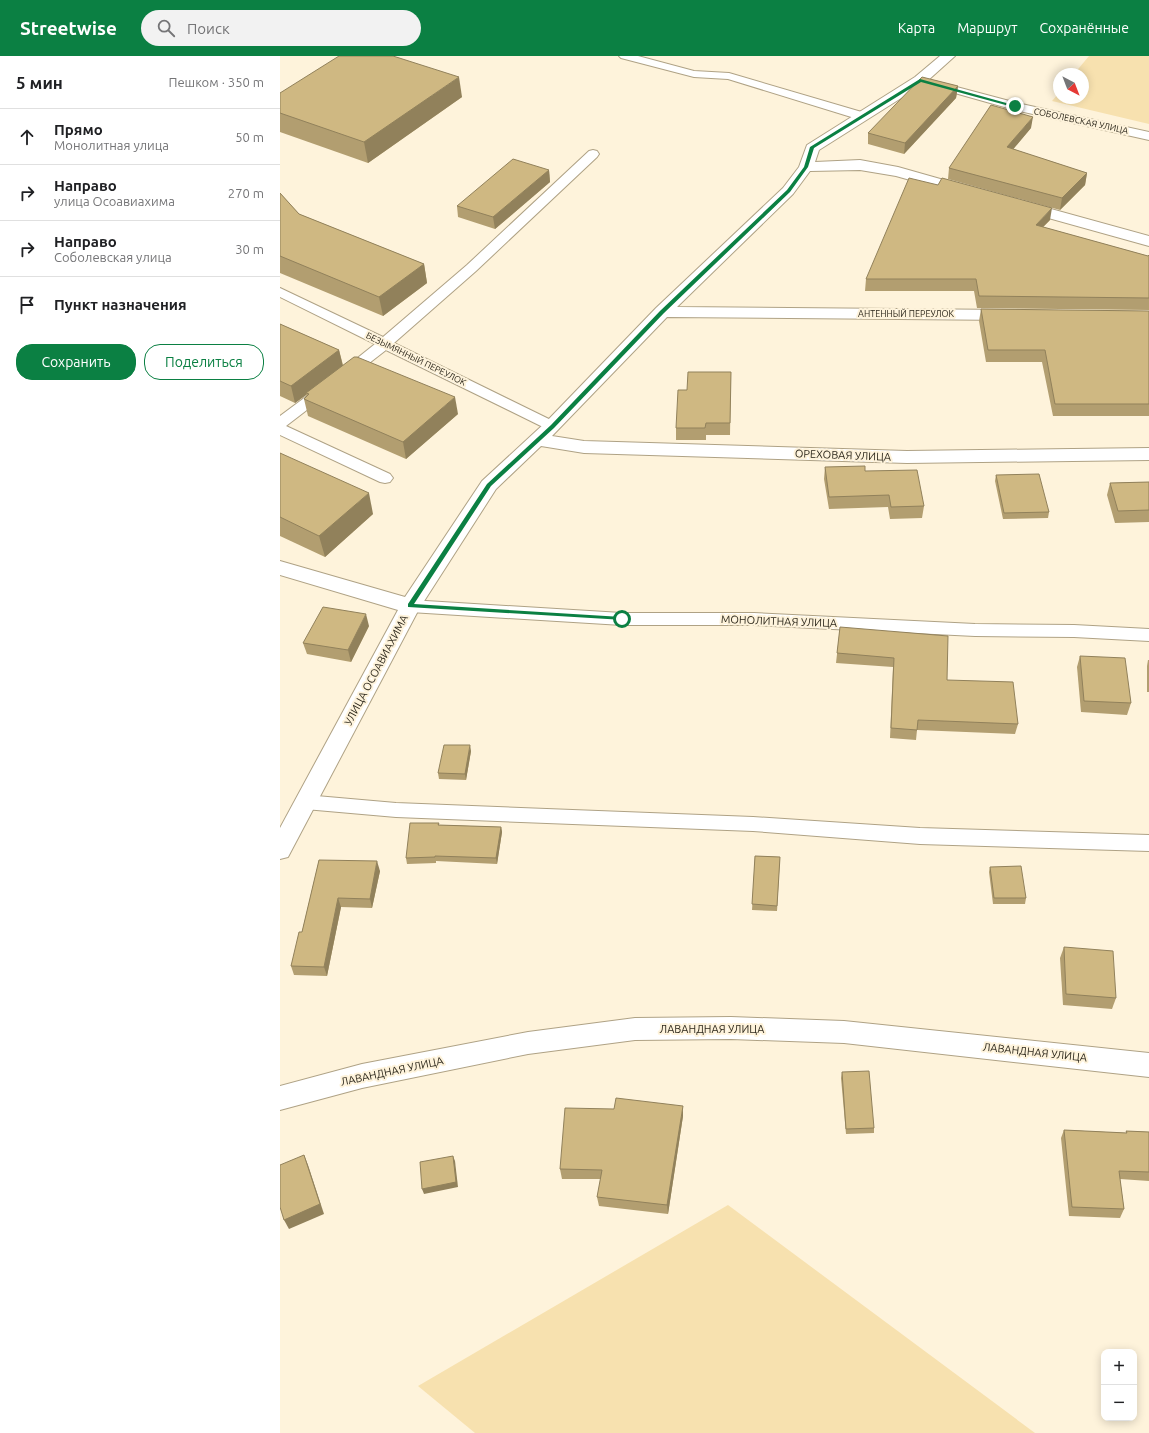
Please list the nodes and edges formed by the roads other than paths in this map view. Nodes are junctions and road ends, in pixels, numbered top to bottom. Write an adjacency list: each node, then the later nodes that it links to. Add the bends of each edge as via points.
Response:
1 (625, 56): 4 (lane, via 694,74 729,76)
2 (948, 56): 3 (street, УЛИЦА ОСОАВИАХИМА)
3 (920, 80): 4 (street, УЛИЦА ОСОАВИАХИМА); 5 (lane, СОБОЛЕВСКАЯ УЛИЦА, via 1015,106)
4 (861, 116): 7 (street, УЛИЦА ОСОАВИАХИМА, via 812,148)
5 (1149, 136)
6 (593, 154): 14 (lane)
7 (806, 167): 8 (street, via 860,165 898,172); 12 (street, УЛИЦА ОСОАВИАХИМА, via 788,191)
8 (983, 195)
9 (1006, 201): 10 (street)
10 (1149, 241)
11 (280, 292): 14 (lane, БЕЗЫМЯННЫЙ ПЕРЕУЛОК)
12 (662, 312): 13 (street, АНТЕННЫЙ ПЕРЕУЛОК); 16 (street, УЛИЦА ОСОАВИАХИМА)
13 (1021, 315)
14 (386, 344): 15 (lane); 16 (lane, БЕЗЫМЯННЫЙ ПЕРЕУЛОК)
15 (280, 423)
16 (552, 426): 18 (street, УЛИЦА ОСОАВИАХИМА)
17 (280, 429): 20 (lane)
18 (538, 440): 19 (street, ОРЕХОВАЯ УЛИЦА, via 584,447 907,457); 22 (street, УЛИЦА ОСОАВИАХИМА, via 489,485)
19 (1149, 454)
20 (385, 478)
21 (280, 568): 22 (street)
22 (410, 606): 23 (lane, МОНОЛИТНАЯ УЛИЦА, via 622,619 754,620); 24 (street, УЛИЦА ОСОАВИАХИМА)
23 (1149, 635)
24 (305, 802): 25 (lane, via 396,810 753,824 920,836); 26 (street, УЛИЦА ОСОАВИАХИМА)
25 (1149, 843)
26 (280, 850)
27 (1149, 1065): 28 (street, ЛАВАНДНАЯ УЛИЦА, via 844,1032 731,1028 635,1029 513,1046 362,1076)
28 (280, 1098)

